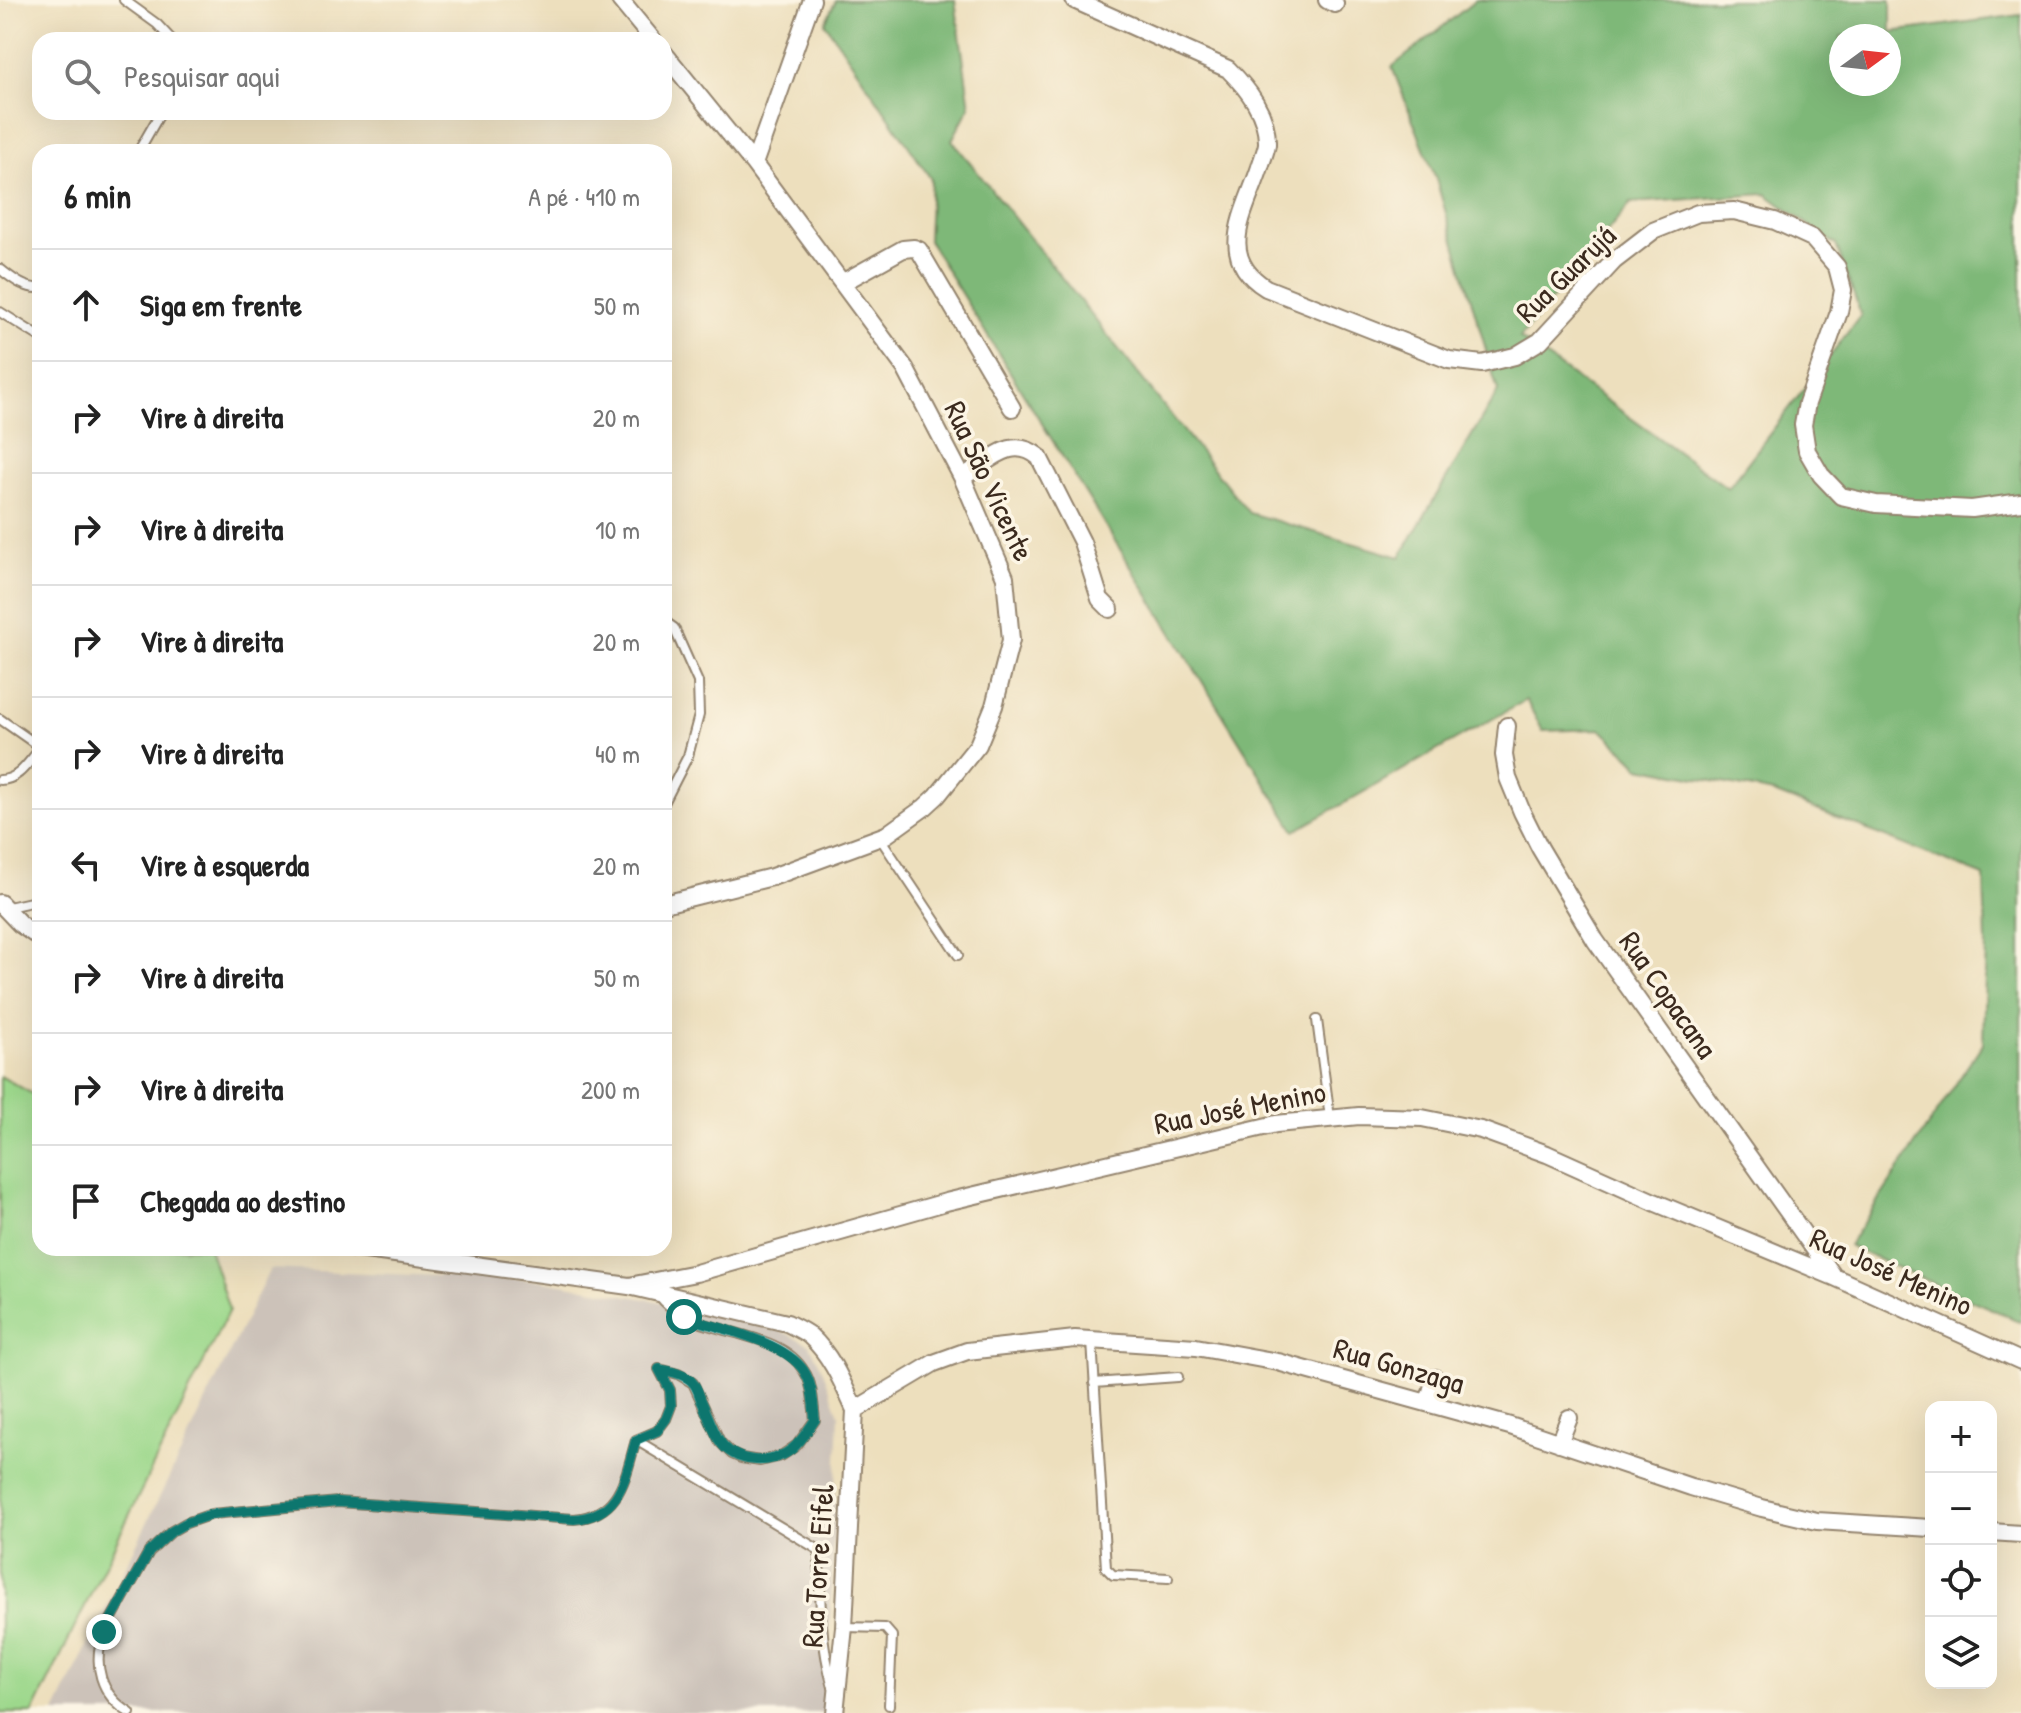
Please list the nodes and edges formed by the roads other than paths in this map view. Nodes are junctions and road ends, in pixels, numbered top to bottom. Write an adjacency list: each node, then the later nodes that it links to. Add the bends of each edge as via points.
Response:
1 (124, 0): 5 (lane)
2 (620, 0): 6 (street)
3 (812, 0): 10 (street)
4 (1074, 0): 18 (street, Rua Guarujá, via 1228,69 1255,100 1267,145 1237,230 1237,252 1254,280 1266,288 1449,360 1482,364 1515,356 1540,341 1614,261 1653,231 1698,213 1734,211 1775,221 1812,238 1837,267 1843,290 1803,425 1807,451 1821,475 1841,496 1876,504 1972,509)
5 (164, 32)
6 (646, 32)
7 (672, 63): 10 (street, Rua São Vicente)
8 (156, 120): 9 (lane)
9 (143, 144)
10 (754, 164): 12 (street, Rua São Vicente)
11 (0, 269): 13 (lane)
12 (842, 283): 16 (street, via 903,249 919,250); 17 (street, Rua São Vicente, via 905,368)
13 (32, 288)
14 (0, 312): 15 (lane)
15 (32, 332)
16 (1012, 408)
17 (962, 477): 19 (street, via 1016,447 1039,457 1082,542 1100,599); 27 (street, Rua São Vicente, via 1005,577 1011,640 978,745 937,796)
18 (2021, 502)
19 (1110, 609)
20 (672, 627): 26 (lane, via 698,682 699,715 688,756)
21 (0, 719): 23 (lane)
22 (1507, 726): 36 (street, Rua Copacana, via 1508,778 1540,848 1595,940)
23 (32, 742)
24 (32, 758): 25 (lane, via 16,777)
25 (0, 780)
26 (672, 787)
27 (880, 837): 29 (street, Rua São Vicente, via 772,877); 32 (lane)
28 (32, 902): 30 (lane)
29 (672, 902)
30 (2, 905): 31 (street)
31 (32, 932)
32 (958, 955)
33 (1317, 1020): 34 (lane)
34 (1330, 1118): 36 (street, Rua José Menino, via 1422,1118 1481,1130); 37 (street, Rua José Menino, via 1276,1124 946,1202 696,1273)
35 (410, 1256): 37 (street)
36 (1832, 1276): 40 (street, Rua José Menino)
37 (629, 1286): 38 (street, Rua Torre Eifel)
38 (658, 1293): 45 (street, Rua Torre Eifel, via 787,1323 809,1335 830,1360); 47 (lane, via 684,1317 770,1344 792,1357 805,1371 815,1420 797,1445 781,1456 741,1458 720,1442 693,1383 659,1369 671,1406 657,1431)
39 (1092, 1340): 43 (lane); 44 (street, Rua Gonzaga, via 1196,1347 1278,1362); 45 (street, Rua Gonzaga, via 967,1351 934,1363)
40 (2021, 1361)
41 (1178, 1377): 43 (lane)
42 (1435, 1378): 44 (street)
43 (1094, 1383): 52 (lane, via 1106,1568 1113,1575)
44 (1428, 1403): 48 (street, Rua Gonzaga)
45 (855, 1410): 53 (street, Rua Torre Eifel)
46 (1569, 1418): 48 (street)
47 (636, 1440): 54 (lane, via 819,1550 824,1645); 56 (lane, via 619,1493 604,1510 584,1518 338,1502 225,1512 186,1523 149,1552 100,1643 100,1678 110,1697)
48 (1559, 1443): 49 (street, Rua Gonzaga, via 1817,1521)
49 (1925, 1528)
50 (1997, 1532): 51 (street)
51 (2021, 1534)
52 (1168, 1578)
53 (844, 1627): 54 (street, Rua Torre Eifel); 55 (lane, via 890,1632)
54 (836, 1695): 57 (street, Rua Torre Eifel)
55 (889, 1705)
56 (130, 1713)
57 (835, 1713)

